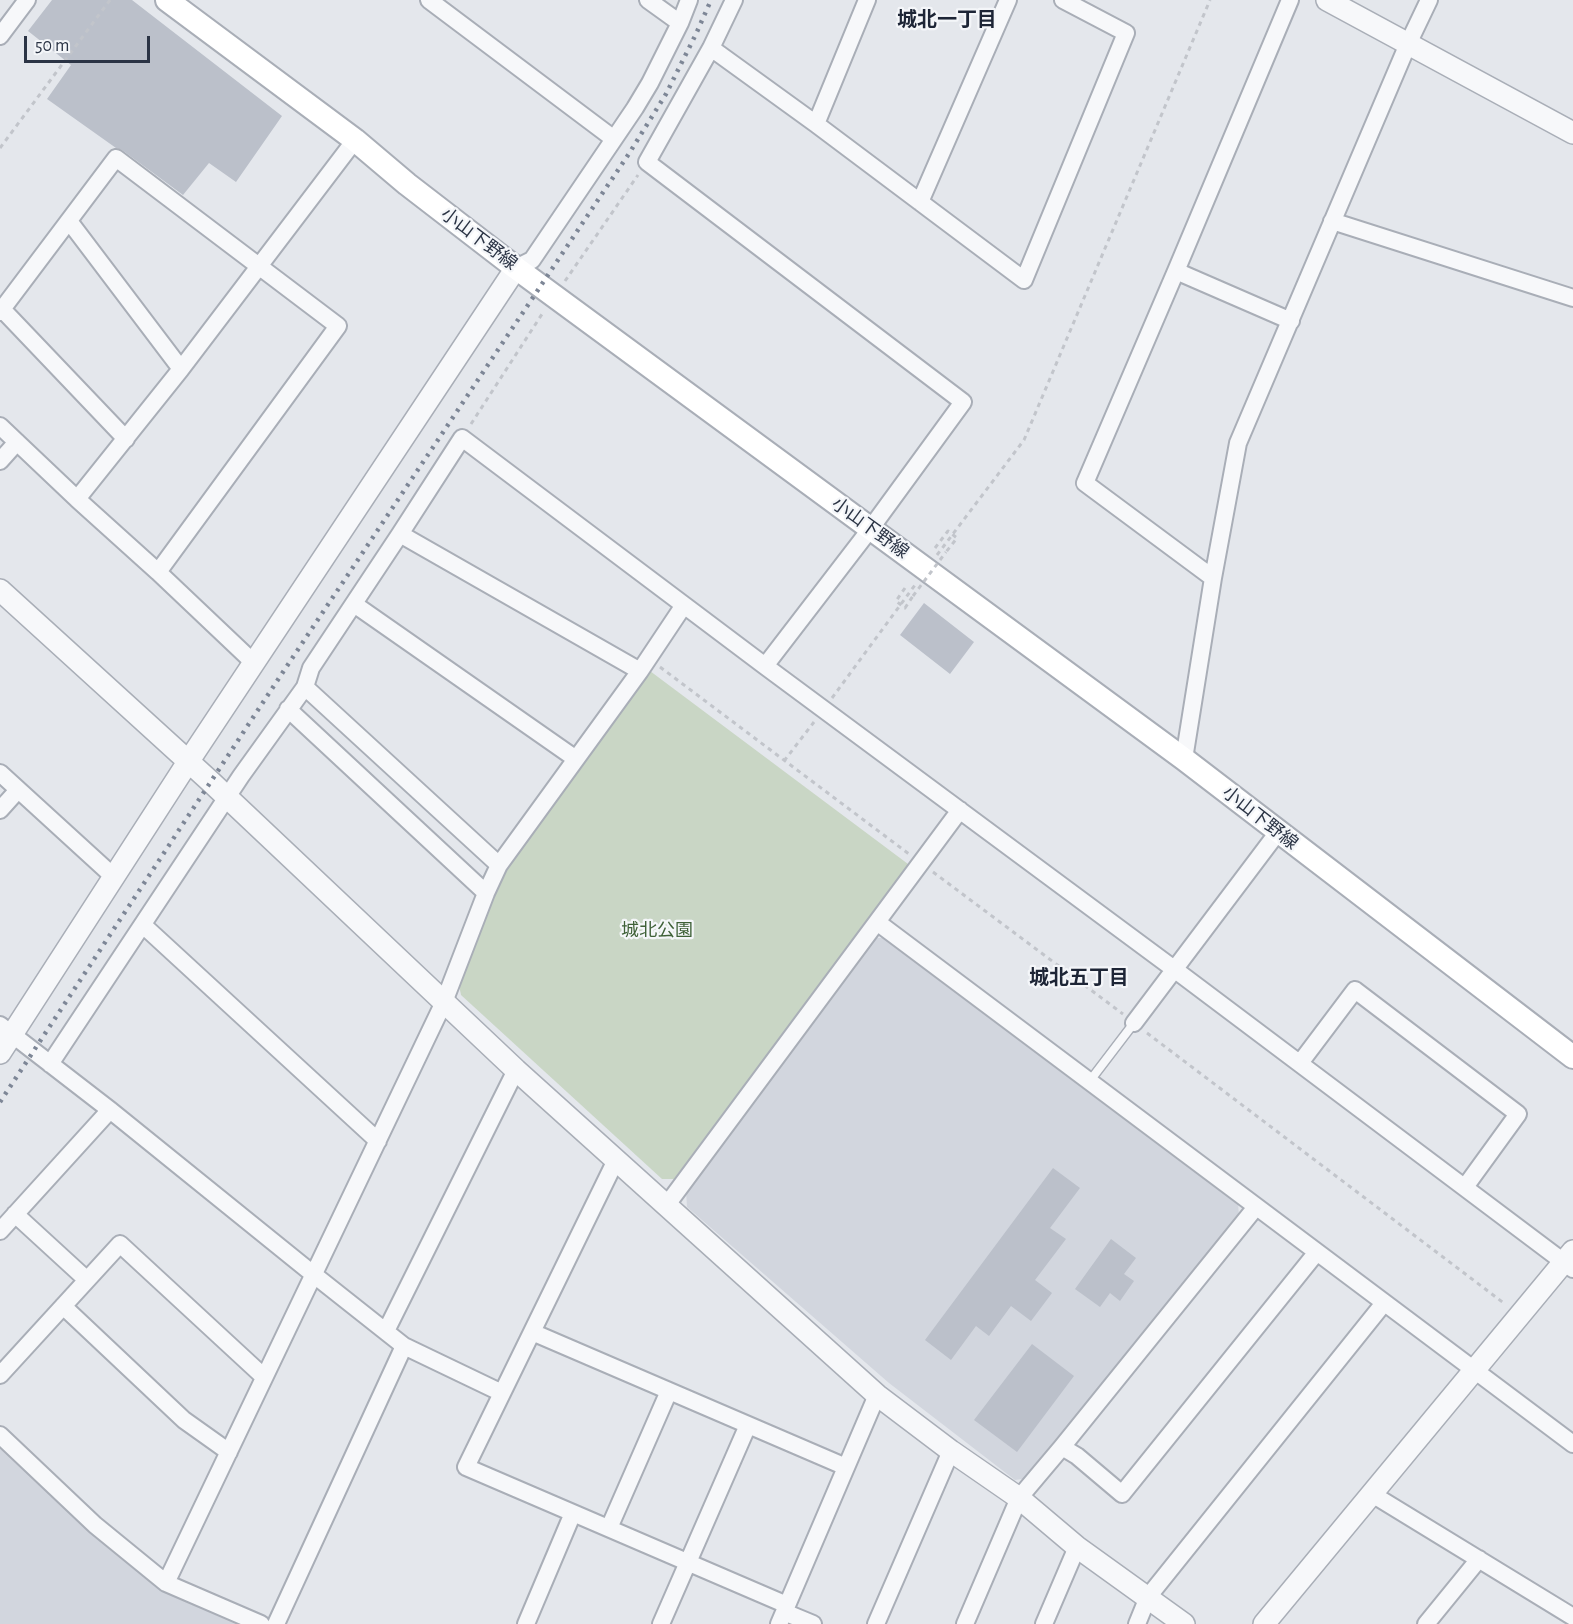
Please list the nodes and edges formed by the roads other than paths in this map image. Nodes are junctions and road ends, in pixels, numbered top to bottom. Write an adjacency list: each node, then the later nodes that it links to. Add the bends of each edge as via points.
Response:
1 (27, 0): 14 (street)
2 (167, 0): 20 (main road, 小山下野線)
3 (429, 0): 19 (street)
4 (648, 0): 13 (street)
5 (689, 0): 13 (street)
6 (734, 0): 16 (street)
7 (867, 0): 17 (street)
8 (1008, 0): 21 (street)
9 (1063, 0): 21 (street, via 1126,33 1024,280)
10 (1290, 0): 26 (street)
11 (1327, 0): 15 (street)
12 (1429, 0): 15 (street)
13 (680, 23): 19 (street, via 650,83)
14 (0, 36)
15 (1407, 45): 18 (street); 23 (street)
16 (711, 48): 17 (street); 36 (street, via 647,162 963,402)
17 (816, 124): 21 (street)
18 (1573, 133)
19 (614, 139): 25 (street, via 531,260)
20 (355, 140): 24 (street); 25 (main road, 小山下野線)
21 (920, 201)
22 (69, 221): 24 (street, via 116,158); 28 (street); 30 (street)
23 (1332, 222): 27 (street); 29 (street)
24 (259, 267): 30 (street); 38 (street, via 338,326)
25 (516, 268): 36 (main road, 小山下野線); 43 (street)
26 (1176, 271): 29 (street); 39 (street, via 1085,483)
27 (1573, 298)
28 (1, 310): 32 (street)
29 (1291, 321): 39 (street, via 1238,443)
30 (181, 369): 32 (street)
31 (0, 426): 33 (street)
32 (126, 439): 35 (street)
33 (17, 442): 34 (street); 35 (street)
34 (0, 460)
35 (77, 499): 38 (street)
36 (871, 528): 45 (street); 49 (main road, 小山下野線)
37 (400, 534): 41 (street); 42 (street, via 462,438); 44 (street)
38 (158, 572): 43 (street)
39 (1213, 578): 49 (street)
40 (0, 590): 50 (street)
41 (354, 604): 46 (street, via 311,668); 48 (street)
42 (684, 605): 44 (street); 45 (street)
43 (254, 663): 50 (street)
44 (645, 665): 48 (street)
45 (765, 666): 55 (street)
46 (305, 687): 47 (street); 57 (street)
47 (288, 709): 53 (street); 59 (street)
48 (576, 759): 57 (street)
49 (1184, 759): 56 (main road, 小山下野線)
50 (188, 762): 53 (street); 58 (street)
51 (0, 773): 52 (street)
52 (18, 790): 54 (street); 58 (street)
53 (227, 798): 61 (street); 63 (street)
54 (0, 810)
55 (960, 810): 60 (street); 62 (street)
56 (1278, 832): 62 (street); 67 (main road, 小山下野線)
57 (499, 865): 59 (street)
58 (114, 877): 65 (street)
59 (486, 892): 63 (street)
60 (877, 922): 71 (street); 76 (street)
61 (143, 925): 69 (street); 73 (street)
62 (1174, 969): 64 (street); 68 (street)
63 (444, 1002): 70 (street); 73 (street)
64 (1134, 1023): 71 (lane)
65 (6, 1030): 66 (street); 69 (street)
66 (0, 1053)
67 (1573, 1057)
68 (1300, 1063): 75 (street); 75 (street, via 1355,990 1518,1114)
69 (50, 1064): 72 (street)
70 (516, 1070): 74 (street); 86 (street)
71 (1089, 1082): 77 (street)
72 (110, 1110): 78 (street); 82 (street)
73 (378, 1141): 82 (street)
74 (616, 1160): 76 (street); 87 (street)
75 (1465, 1186): 81 (street)
76 (666, 1206): 94 (street)
77 (1256, 1207): 80 (street); 98 (street)
78 (15, 1214): 79 (street); 83 (street)
79 (0, 1231)
80 (1317, 1252): 84 (street); 98 (street, via 1122,1494)
81 (1570, 1261): 89 (street)
82 (313, 1274): 86 (street); 91 (street)
83 (87, 1280): 85 (street); 91 (street, via 120,1244)
84 (1384, 1303): 89 (street); 110 (street)
85 (63, 1306): 90 (street); 100 (street, via 184,1420)
86 (386, 1331): 88 (street)
87 (532, 1332): 92 (street); 93 (street)
88 (404, 1346): 93 (street); 114 (street)
89 (1474, 1370): 97 (street); 102 (street)
90 (0, 1376)
91 (264, 1377): 100 (street)
92 (669, 1391): 95 (street); 105 (street)
93 (502, 1393): 104 (street, via 466,1467)
94 (877, 1395): 99 (street); 101 (street)
95 (748, 1425): 101 (street); 108 (street)
96 (0, 1435): 109 (street, via 95,1525)
97 (1573, 1444)
98 (1062, 1447): 103 (street)
99 (951, 1451): 103 (street); 118 (street)
100 (229, 1452): 109 (street)
101 (846, 1467): 111 (street)
102 (1372, 1494): 107 (street); 123 (street)
103 (1019, 1498): 106 (street); 119 (street)
104 (573, 1513): 105 (street); 115 (street)
105 (609, 1528): 108 (street)
106 (1077, 1547): 110 (street); 120 (street)
107 (1479, 1559): 112 (street); 124 (street)
108 (688, 1563): 111 (street); 116 (street)
109 (166, 1583): 113 (street)
110 (1148, 1597): 121 (street); 122 (street)
111 (783, 1614): 117 (street)
112 (1573, 1617)
113 (261, 1624)
114 (276, 1624)
115 (526, 1624)
116 (661, 1624)
117 (813, 1624)
118 (876, 1624)
119 (965, 1624)
120 (1044, 1624)
121 (1137, 1624)
122 (1184, 1624)
123 (1264, 1624)
124 (1426, 1624)

